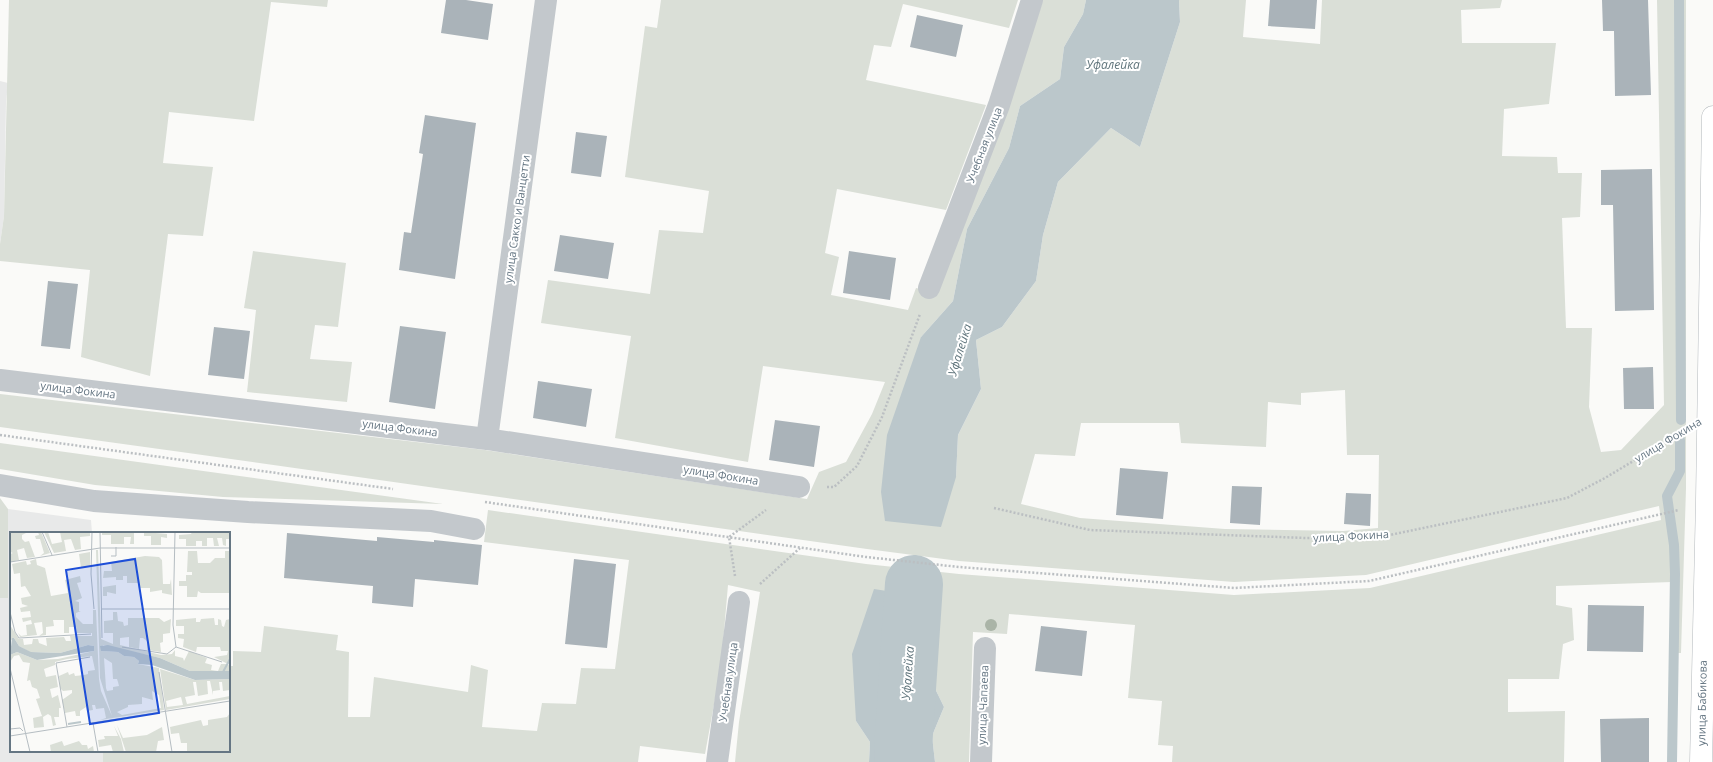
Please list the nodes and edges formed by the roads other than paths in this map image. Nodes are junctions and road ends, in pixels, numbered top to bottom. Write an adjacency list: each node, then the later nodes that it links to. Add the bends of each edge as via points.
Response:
1 (546, 0): 6 (street, улица Сакко и Ванцетти)
2 (1032, 0): 4 (street, Учебная улица, via 999,105)
3 (1713, 117): 12 (main road, улица Бабикова)
4 (929, 288)
5 (0, 380): 6 (street, улица Фокина)
6 (487, 439): 8 (street, улица Фокина)
7 (0, 485): 9 (street, via 94,501 431,521)
8 (799, 487)
9 (474, 529)
10 (739, 602): 13 (street, Учебная улица)
11 (985, 648): 14 (street, улица Чапаева)
12 (1707, 729): 15 (main road, улица Бабикова)
13 (717, 762)
14 (981, 762)
15 (1701, 762)

